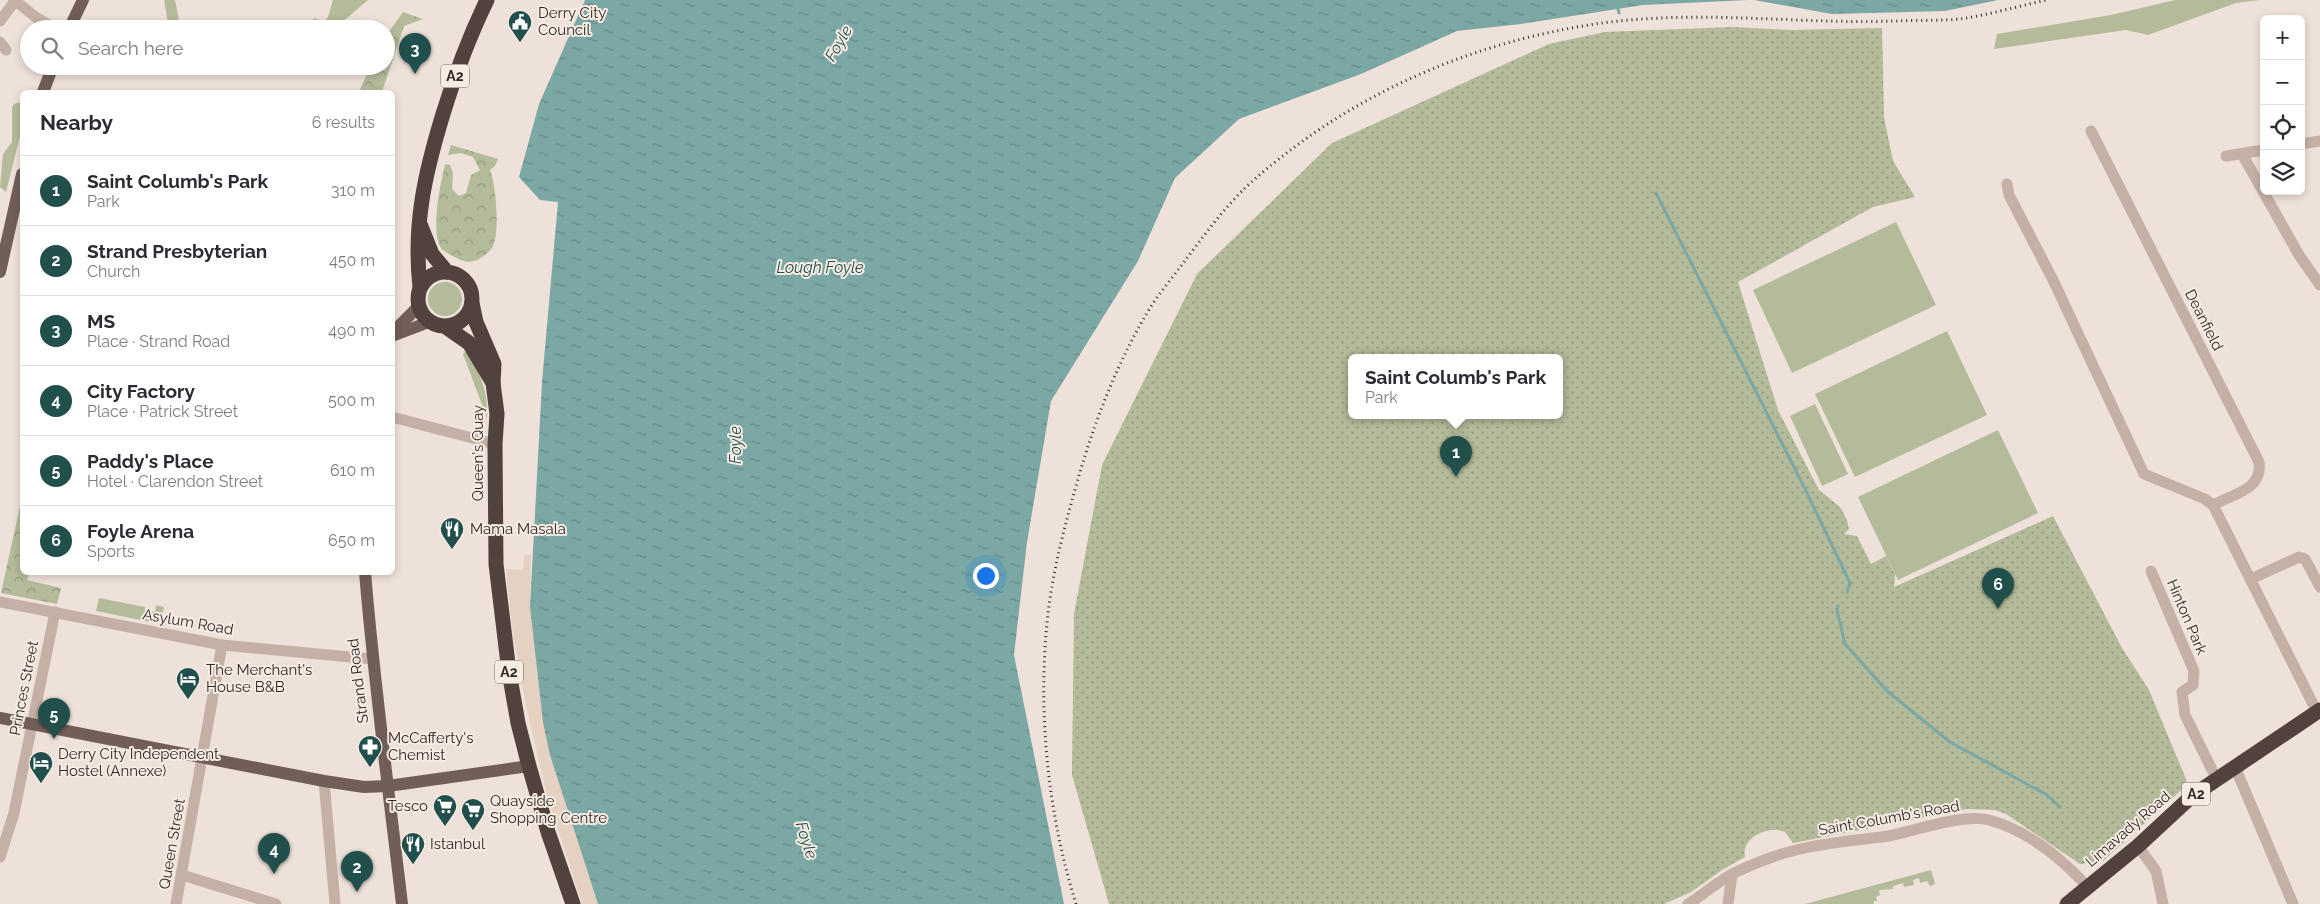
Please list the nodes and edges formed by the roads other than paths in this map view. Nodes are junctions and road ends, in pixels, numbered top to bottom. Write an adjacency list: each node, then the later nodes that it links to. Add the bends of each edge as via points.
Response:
1 (15, 0): 4 (street); 6 (street)
2 (83, 0): 5 (main road)
3 (487, 0): 18 (highway, A2, via 456,73 431,155)
4 (41, 20)
5 (73, 20)
6 (0, 21)
7 (50, 75): 8 (main road)
8 (44, 90)
9 (2090, 131): 32 (street, Deanfield, via 2259,462 2260,471 2252,486)
10 (2320, 141): 11 (street)
11 (2305, 143)
12 (2260, 151): 13 (street)
13 (2242, 154): 14 (street); 21 (street)
14 (2226, 156)
15 (2007, 184): 32 (street, via 2009,195 2053,280 2144,474)
16 (20, 194): 17 (main road)
17 (18, 214): 19 (main road)
18 (419, 220): 20 (highway, A2, via 432,254); 22 (highway, A2, via 417,255)
19 (0, 272)
20 (447, 272): 22 (highway, via 432,275); 23 (highway, A2, via 462,278 467,284)
21 (2320, 285)
22 (420, 287): 24 (highway, A2)
23 (472, 304): 26 (highway, via 463,320); 29 (highway, Queen's Quay / A2, via 494,364)
24 (418, 307): 25 (highway); 27 (main road)
25 (429, 322): 26 (highway, A2); 28 (main road)
26 (446, 327): 29 (highway, Queen's Quay / A2, via 469,343)
27 (395, 330)
28 (395, 335)
29 (493, 383): 31 (highway, Queen's Quay / A2, via 497,414)
30 (395, 418): 31 (street)
31 (495, 444): 45 (highway, Queen's Quay / A2, via 496,564 509,672)
32 (2214, 505): 35 (street)
33 (2152, 571): 47 (street, Hinton Park, via 2194,671 2193,685 2182,692 2184,715)
34 (365, 575): 40 (main road, Strand Road)
35 (2251, 579): 36 (street, via 2300,557 2305,559); 41 (street)
36 (2320, 587)
37 (0, 602): 38 (street, Asylum Road)
38 (55, 612): 39 (street, Asylum Road); 43 (street, Princes Street)
39 (222, 645): 40 (street, Asylum Road); 44 (street, Queen Street)
40 (372, 660): 49 (main road, Strand Road)
41 (2319, 711): 46 (highway, Limavady Road / A2)
42 (0, 718): 43 (main road)
43 (32, 725): 44 (main road); 51 (street, Princes Street, via 14,813)
44 (203, 759): 48 (main road); 52 (street, Queen Street)
45 (529, 766): 49 (main road); 59 (highway, Queen's Quay / A2)
46 (2235, 767): 47 (highway, Limavady Road / A2); 65 (street)
47 (2217, 780): 50 (highway, Limavady Road / A2, via 2192,796)
48 (324, 782): 49 (main road); 57 (street)
49 (388, 786): 58 (main road, Strand Road)
50 (2138, 846): 54 (highway, Limavady Road / A2); 64 (street, via 2156,871)
51 (0, 857)
52 (182, 875): 55 (street, Queen Street); 56 (street)
53 (1732, 875): 54 (street, Saint Columb's Road, via 1771,859 1820,845 1888,836 1966,819 1987,819 2044,847 2073,870); 60 (street, Saint Columb's Road); 61 (street)
54 (2085, 889): 62 (highway, Limavady Road / A2); 63 (highway, Limavady Road / A2)
55 (176, 904)
56 (276, 904)
57 (335, 904)
58 (402, 904)
59 (573, 904)
60 (1688, 904)
61 (1728, 904)
62 (2054, 904)
63 (2067, 904)
64 (2163, 904)
65 (2293, 904)

